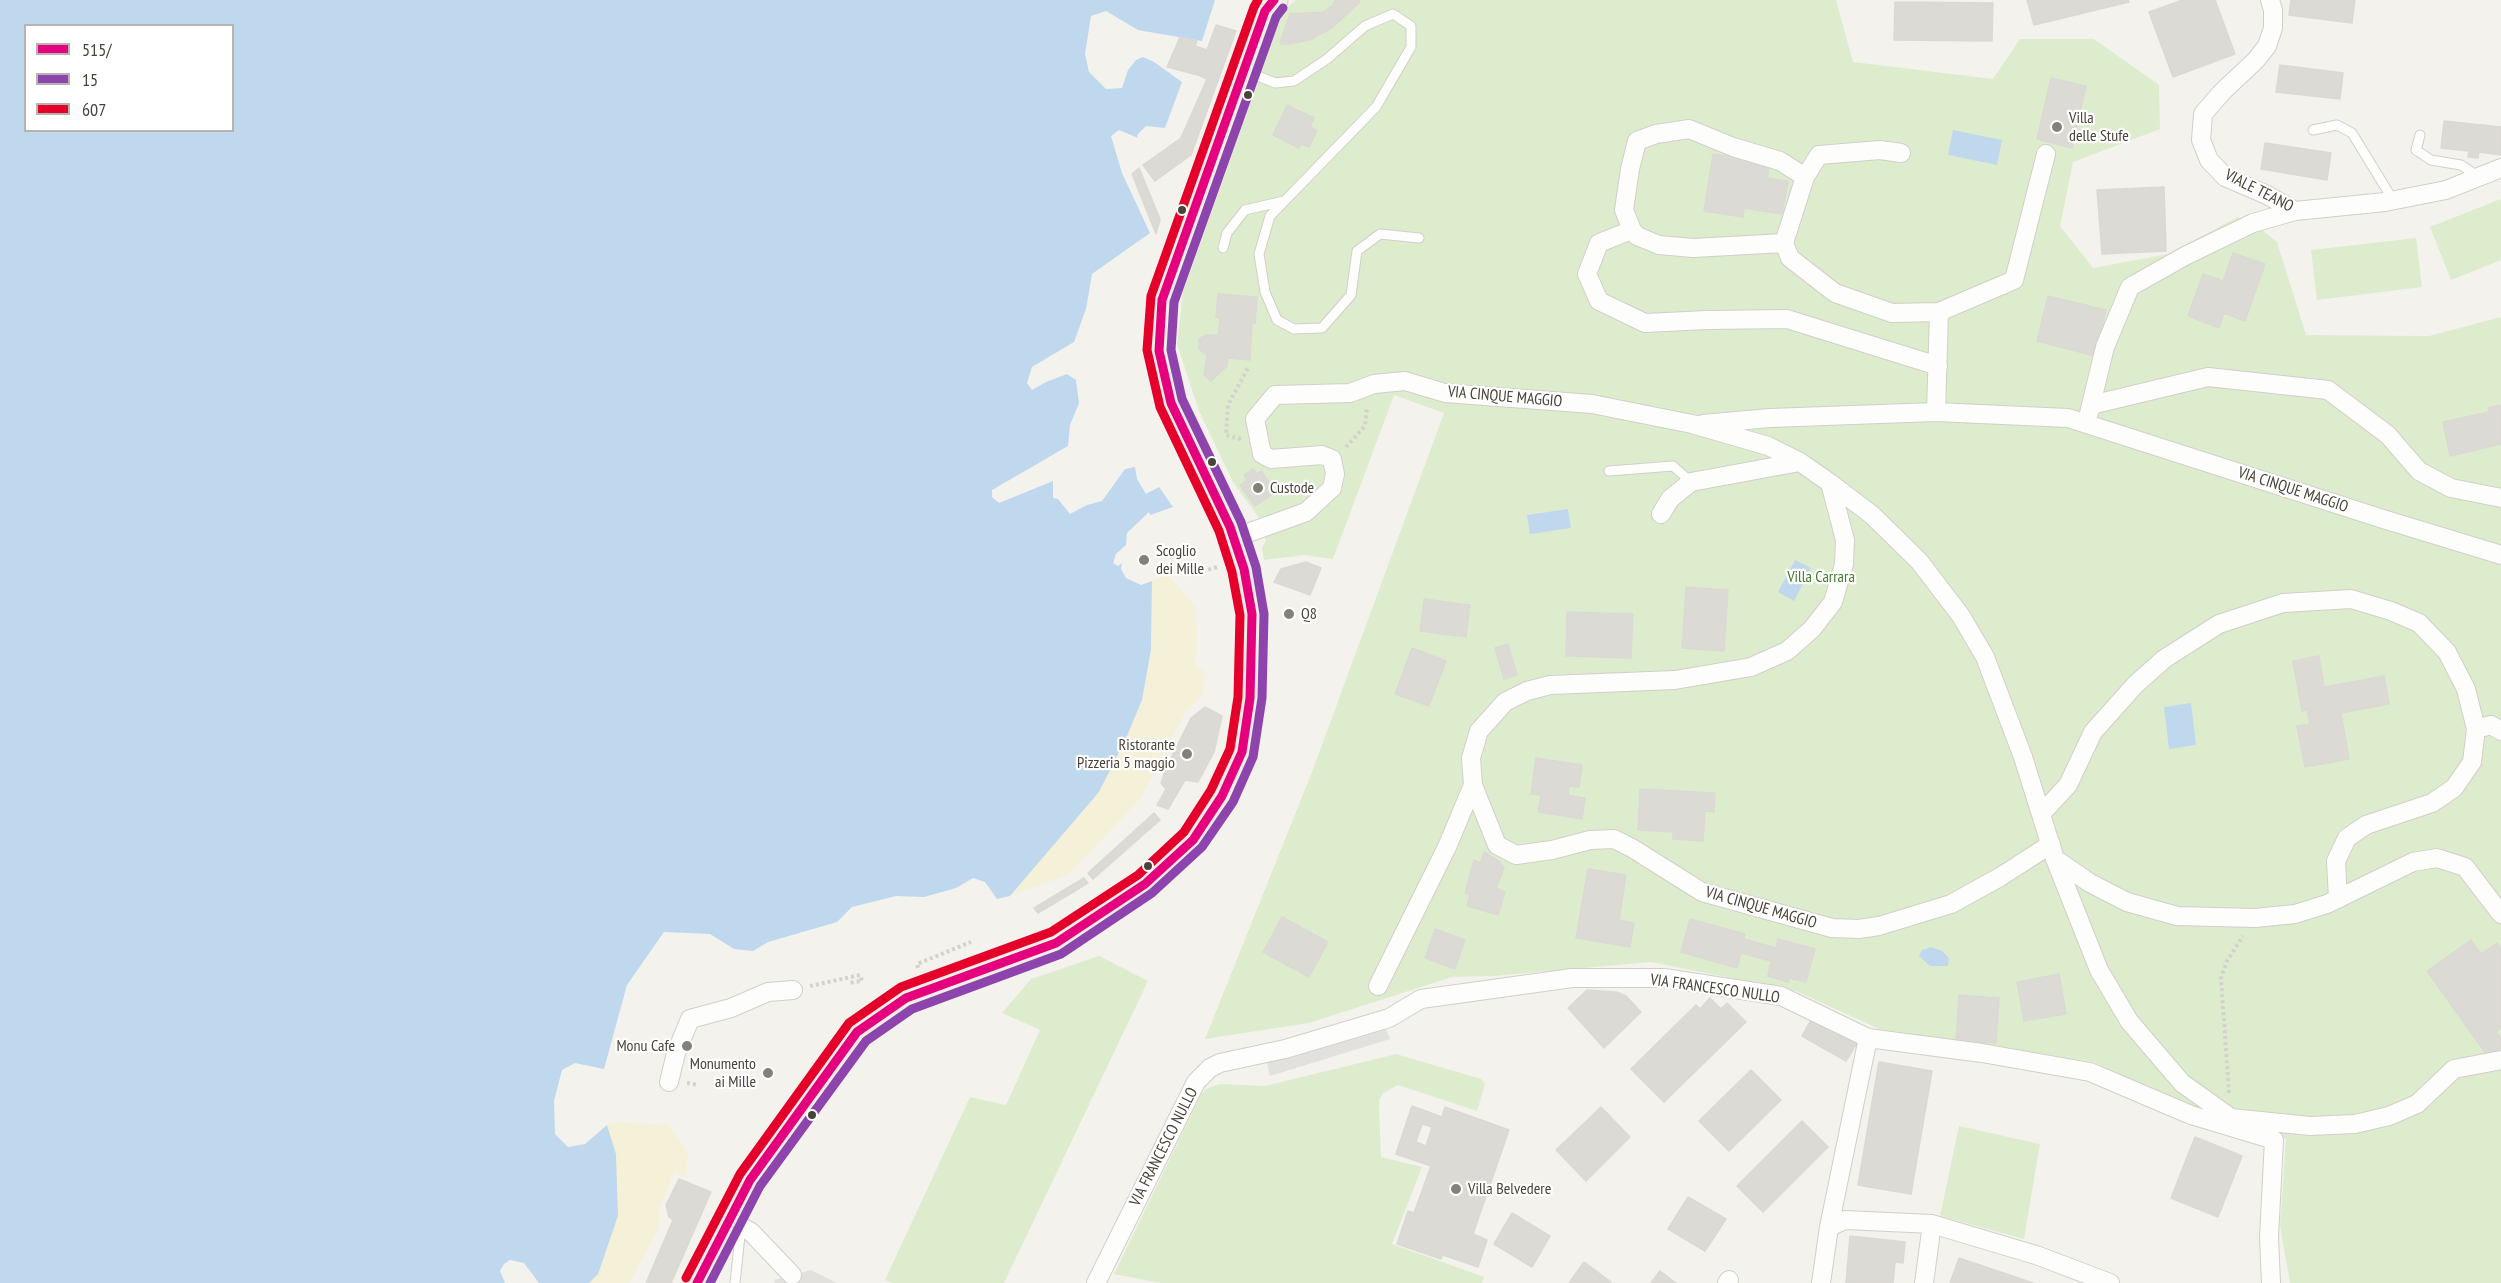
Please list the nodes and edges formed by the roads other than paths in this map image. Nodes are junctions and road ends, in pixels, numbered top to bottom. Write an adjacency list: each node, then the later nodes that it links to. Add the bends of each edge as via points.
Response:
1 (1274, 0): 3 (main road, via 1265,11)
2 (2270, 0): 13 (street, VIALE TEANO, via 2273,28 2267,46 2203,114 2201,140 2209,160 2225,177)
3 (1244, 70): 12 (lane, via 1275,83 1294,81 1365,26 1393,14 1411,26 1411,47 1376,107); 30 (main road, via 1162,300 1159,351 1171,403)
4 (2313, 130): 11 (lane, via 2337,125 2352,133)
5 (2420, 135): 10 (lane, via 2416,150 2431,160 2461,165)
6 (1901, 153): 9 (street, via 1880,150 1819,155)
7 (2046, 154): 18 (street, via 2014,280)
8 (2501, 168): 10 (street, VIALE TEANO)
9 (1805, 177): 14 (street, via 1780,160 1689,129 1656,134 1637,141 1630,169 1624,210); 16 (street)
10 (2479, 177): 11 (street, VIALE TEANO, via 2446,190)
11 (2393, 200): 13 (street, VIALE TEANO)
12 (1284, 201): 15 (lane, via 1270,216 1259,254 1265,292 1276,320 1294,329 1322,328 1351,296 1357,251 1373,239 1380,234); 17 (lane, via 1245,210 1227,233)
13 (2295, 211): 20 (street, via 2253,223 2185,255 2130,287 2105,347)
14 (1632, 230): 16 (street, via 1659,245 1693,248); 19 (street, via 1599,243 1587,274 1599,301 1645,323 1787,319)
15 (1419, 238)
16 (1784, 243): 18 (street, via 1790,258 1835,293 1892,313)
17 (1223, 248)
18 (1939, 312): 19 (street)
19 (1938, 366): 21 (street)
20 (2091, 405): 23 (street); 28 (street, via 2208,377 2328,390 2388,435 2419,471 2451,488)
21 (1936, 411): 22 (street, VIA CINQUE MAGGIO); 23 (street, VIA CINQUE MAGGIO, via 2068,418)
22 (1692, 424): 24 (street, VIA CINQUE MAGGIO, via 1768,446); 30 (street, VIA CINQUE MAGGIO, via 1592,404 1445,393 1405,381 1374,384 1350,393 1275,395 1255,419 1262,454 1271,459 1322,455 1332,459 1332,488 1306,512)
23 (2086, 424): 31 (street, VIA CINQUE MAGGIO)
24 (1800, 462): 26 (street); 27 (street, VIA CINQUE MAGGIO)
25 (1609, 471): 26 (lane, via 1672,466)
26 (1691, 482): 29 (street, via 1670,499)
27 (1830, 483): 34 (street, VIA CINQUE MAGGIO, via 1845,540 1844,564 1833,602 1812,629 1787,651 1751,667 1697,677 1626,684 1550,685 1527,691 1505,702 1479,731 1471,758); 35 (street, VIA CINQUE MAGGIO, via 1872,515 1919,561 1961,616 1985,657)
28 (2501, 498)
29 (1661, 514)
30 (1237, 548): 44 (main road, via 1252,614 1250,698 1242,752 1222,796 1193,840 1145,884 1056,943 906,998 856,1032 750,1180)
31 (2501, 555)
32 (2476, 729): 33 (street, via 2491,725); 35 (street, via 2466,689 2447,652 2419,623 2351,599 2283,603 2218,624 2164,659 2135,684 2094,732 2068,785); 37 (street, via 2472,762 2454,788 2432,803 2366,825 2347,837 2336,861)
33 (2501, 731)
34 (1473, 785): 36 (street, VIA CINQUE MAGGIO, via 1497,845 1516,855 1614,839 1702,892 1832,928 1880,926 1951,904); 39 (street, VIA CINQUE MAGGIO)
35 (2042, 813): 36 (street, VIA CINQUE MAGGIO)
36 (2053, 852): 37 (street, via 2090,883 2127,902 2177,916 2255,918 2295,914); 42 (street, VIA CINQUE MAGGIO, via 2099,969 2129,1021 2182,1083 2231,1118 2310,1126 2355,1124 2416,1104 2454,1069)
37 (2338, 899): 38 (street, via 2413,862 2437,858 2465,867)
38 (2501, 914)
39 (1378, 986)
40 (793, 990): 43 (street, via 768,992 731,1008 690,1019)
41 (1868, 1038): 46 (street); 50 (street, VIA FRANCESCO NULLO, via 1781,996 1665,978 1572,978 1420,999 1389,1018 1210,1068 1197,1082); 54 (street, VIA FRANCESCO NULLO, via 2090,1072 2191,1115 2274,1140)
42 (2501, 1060)
43 (669, 1082)
44 (734, 1223): 47 (street, via 758,1238); 48 (main road); 49 (lane)
45 (1932, 1224): 46 (street, via 1845,1220); 52 (street); 53 (street, via 2036,1255)
46 (1829, 1227): 51 (street)
47 (792, 1275)
48 (697, 1283)
49 (735, 1283)
50 (1096, 1283)
51 (1821, 1283)
52 (1924, 1283)
53 (2110, 1283)
54 (2271, 1283)

